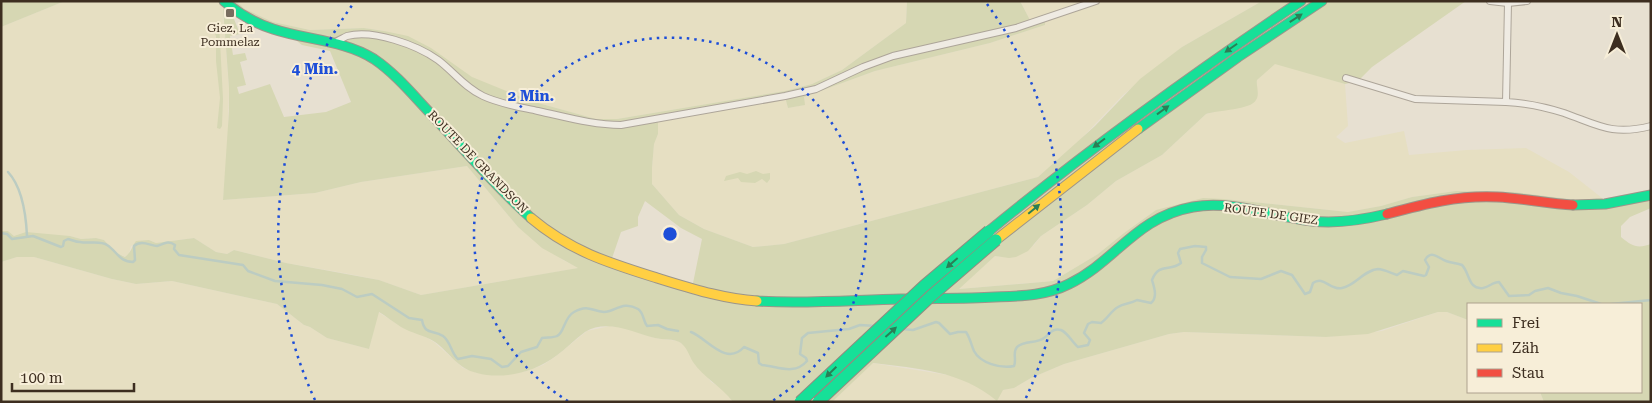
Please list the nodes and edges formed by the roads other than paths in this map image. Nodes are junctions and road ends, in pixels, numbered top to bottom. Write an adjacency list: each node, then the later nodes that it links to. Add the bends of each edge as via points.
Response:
1 (224, 1): 8 (main road, ROUTE DE GRANDSON, via 246,18 271,28)
2 (1096, 1): 8 (street, via 1016,28 893,56 816,89 621,125 575,120 494,100 468,88 439,61 419,48 392,39 348,36)
3 (1300, 1): 14 (main road, one-way to 14, bridge, via 1162,97 1036,192 917,293)
4 (1322, 1): 15 (main road, one-way to 4, bridge, via 931,296 1052,194 1152,118)
5 (1490, 1): 7 (street)
6 (1527, 1): 7 (street)
7 (1508, 3): 10 (street)
8 (332, 43): 13 (main road, ROUTE DE GRANDSON, via 363,54 387,68 516,205 545,230 579,251 610,264 700,291 742,299 814,302)
9 (1346, 78): 10 (street, via 1414,99)
10 (1506, 102): 11 (street, via 1549,108 1604,128 1629,130)
11 (1651, 126)
12 (1651, 195): 13 (main road, ROUTE DE GIEZ, via 1609,203 1572,205 1514,198 1468,197 1334,222 1242,208 1192,207 1159,217 1088,272 1047,293 963,300)
13 (865, 299)
14 (800, 402)
15 (818, 402)

